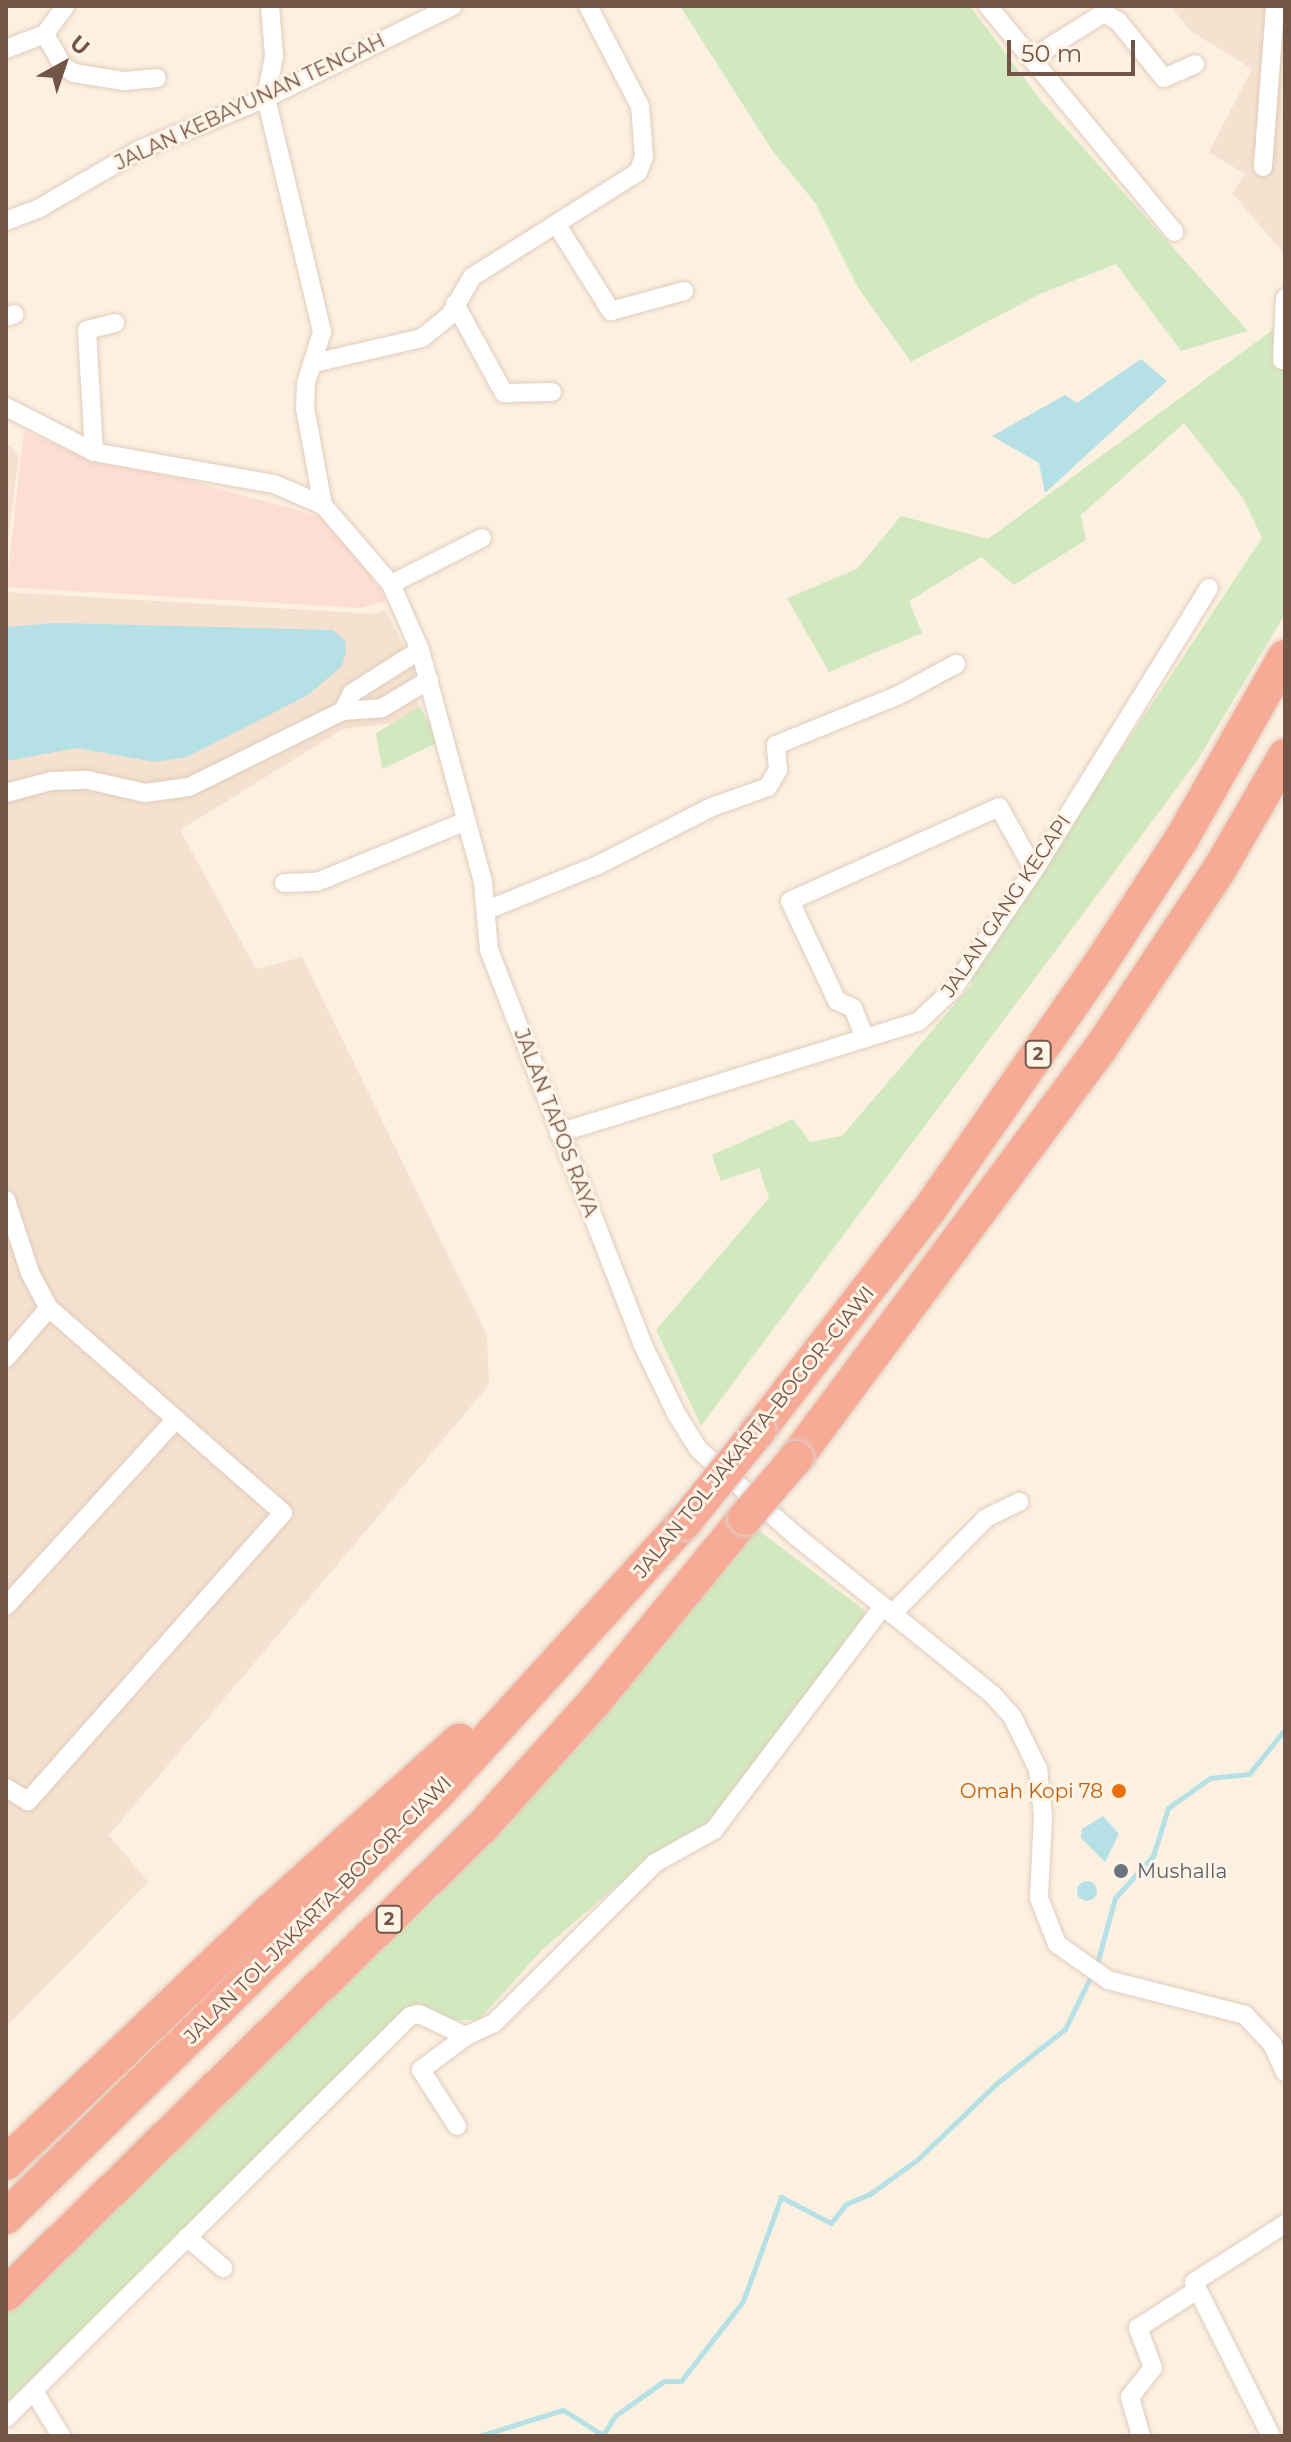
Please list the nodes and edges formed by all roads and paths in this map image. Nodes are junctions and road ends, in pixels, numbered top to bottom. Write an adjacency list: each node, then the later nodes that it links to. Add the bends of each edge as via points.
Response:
1 (65, 6): 7 (street)
2 (270, 6): 12 (street, via 274,56)
3 (453, 6): 12 (street, JALAN KEBAYUNAN TENGAH)
4 (588, 6): 15 (street, via 640,106 644,157 638,172)
5 (988, 6): 9 (street)
6 (1275, 6): 13 (street)
7 (45, 34): 8 (street); 11 (street, via 62,65 74,73 124,81)
8 (6, 49)
9 (1032, 58): 10 (street, via 1104,13 1118,21 1164,78); 16 (street)
10 (1195, 64)
11 (157, 78)
12 (266, 98): 14 (street, JALAN KEBAYUNAN TENGAH, via 139,150 38,209); 22 (street, via 322,332)
13 (1263, 167)
14 (6, 221)
15 (557, 225): 17 (street, via 611,311); 19 (street, via 472,277)
16 (1174, 232)
17 (684, 291)
18 (1285, 301): 21 (street)
19 (455, 304): 22 (street, via 422,338); 23 (street, via 504,393)
20 (115, 323): 25 (street, via 87,330)
21 (1282, 360)
22 (314, 363): 26 (street, via 305,408)
23 (552, 392)
24 (6, 407): 25 (street, JALAN TAPOS RAYA)
25 (94, 452): 26 (street, JALAN TAPOS RAYA, via 274,484)
26 (323, 505): 28 (street, JALAN TAPOS RAYA)
27 (482, 538): 28 (street)
28 (391, 584): 30 (street, JALAN TAPOS RAYA)
29 (1209, 588): 38 (street, JALAN GANG KECAPI)
30 (420, 650): 33 (street, JALAN TAPOS RAYA); 34 (street, via 352,693)
31 (1285, 657): 48 (highway, JALAN TOL JAKARTA–BOGOR–CIAWI / 2, bridge, via 1182,838 927,1213)
32 (956, 664): 40 (street, via 899,695 776,745 778,770 768,787 712,807 598,865)
33 (429, 680): 34 (street, via 382,708); 37 (street, JALAN TAPOS RAYA)
34 (343, 711): 36 (street, via 245,764 189,787 145,793 88,780 51,781)
35 (1285, 756): 61 (highway, JALAN TOL JAKARTA–BOGOR–CIAWI / 2, bridge, via 1219,870 1100,1049 796,1458 595,1701 482,1827)
36 (6, 793)
37 (464, 822): 39 (street, via 317,882); 40 (street, JALAN TAPOS RAYA)
38 (1034, 870): 41 (street, JALAN GANG KECAPI, via 937,1006 918,1022); 41 (street, via 999,807 790,901 837,1001 853,1008)
39 (284, 883)
40 (487, 910): 42 (street, JALAN TAPOS RAYA, via 489,950)
41 (865, 1038): 42 (street, JALAN GANG KECAPI)
42 (559, 1133): 50 (street, JALAN TAPOS RAYA, via 642,1343 698,1449)
43 (6, 1200): 44 (street, via 30,1273)
44 (49, 1308): 45 (street); 46 (street)
45 (6, 1358)
46 (175, 1420): 49 (street); 51 (street, via 283,1513 28,1801)
47 (1019, 1502): 50 (street, via 986,1518)
48 (654, 1557): 55 (highway); 56 (highway, JALAN TOL JAKARTA–BOGOR–CIAWI / 2, via 437,1794)
49 (6, 1606)
50 (887, 1611): 52 (street, via 721,1824 655,1863 508,2012); 53 (street, JALAN TAPOS RAYA, via 992,1694 1028,1745 1038,1769 1043,1816 1039,1898 1057,1944 1097,1974 1245,2015 1272,2044)
51 (6, 1788)
52 (466, 2036): 54 (street, via 421,2070); 58 (street, via 419,2014 410,2016)
53 (1285, 2072)
54 (457, 2126)
55 (6, 2163)
56 (6, 2217)
57 (1285, 2224): 60 (street, via 1199,2275)
58 (187, 2237): 59 (street); 62 (street)
59 (223, 2268)
60 (1197, 2290): 64 (street, via 1138,2328 1153,2368 1130,2397); 66 (street)
61 (6, 2294)
62 (34, 2391): 63 (street); 65 (street)
63 (6, 2418)
64 (1140, 2435)
65 (61, 2436)
66 (1271, 2436)

